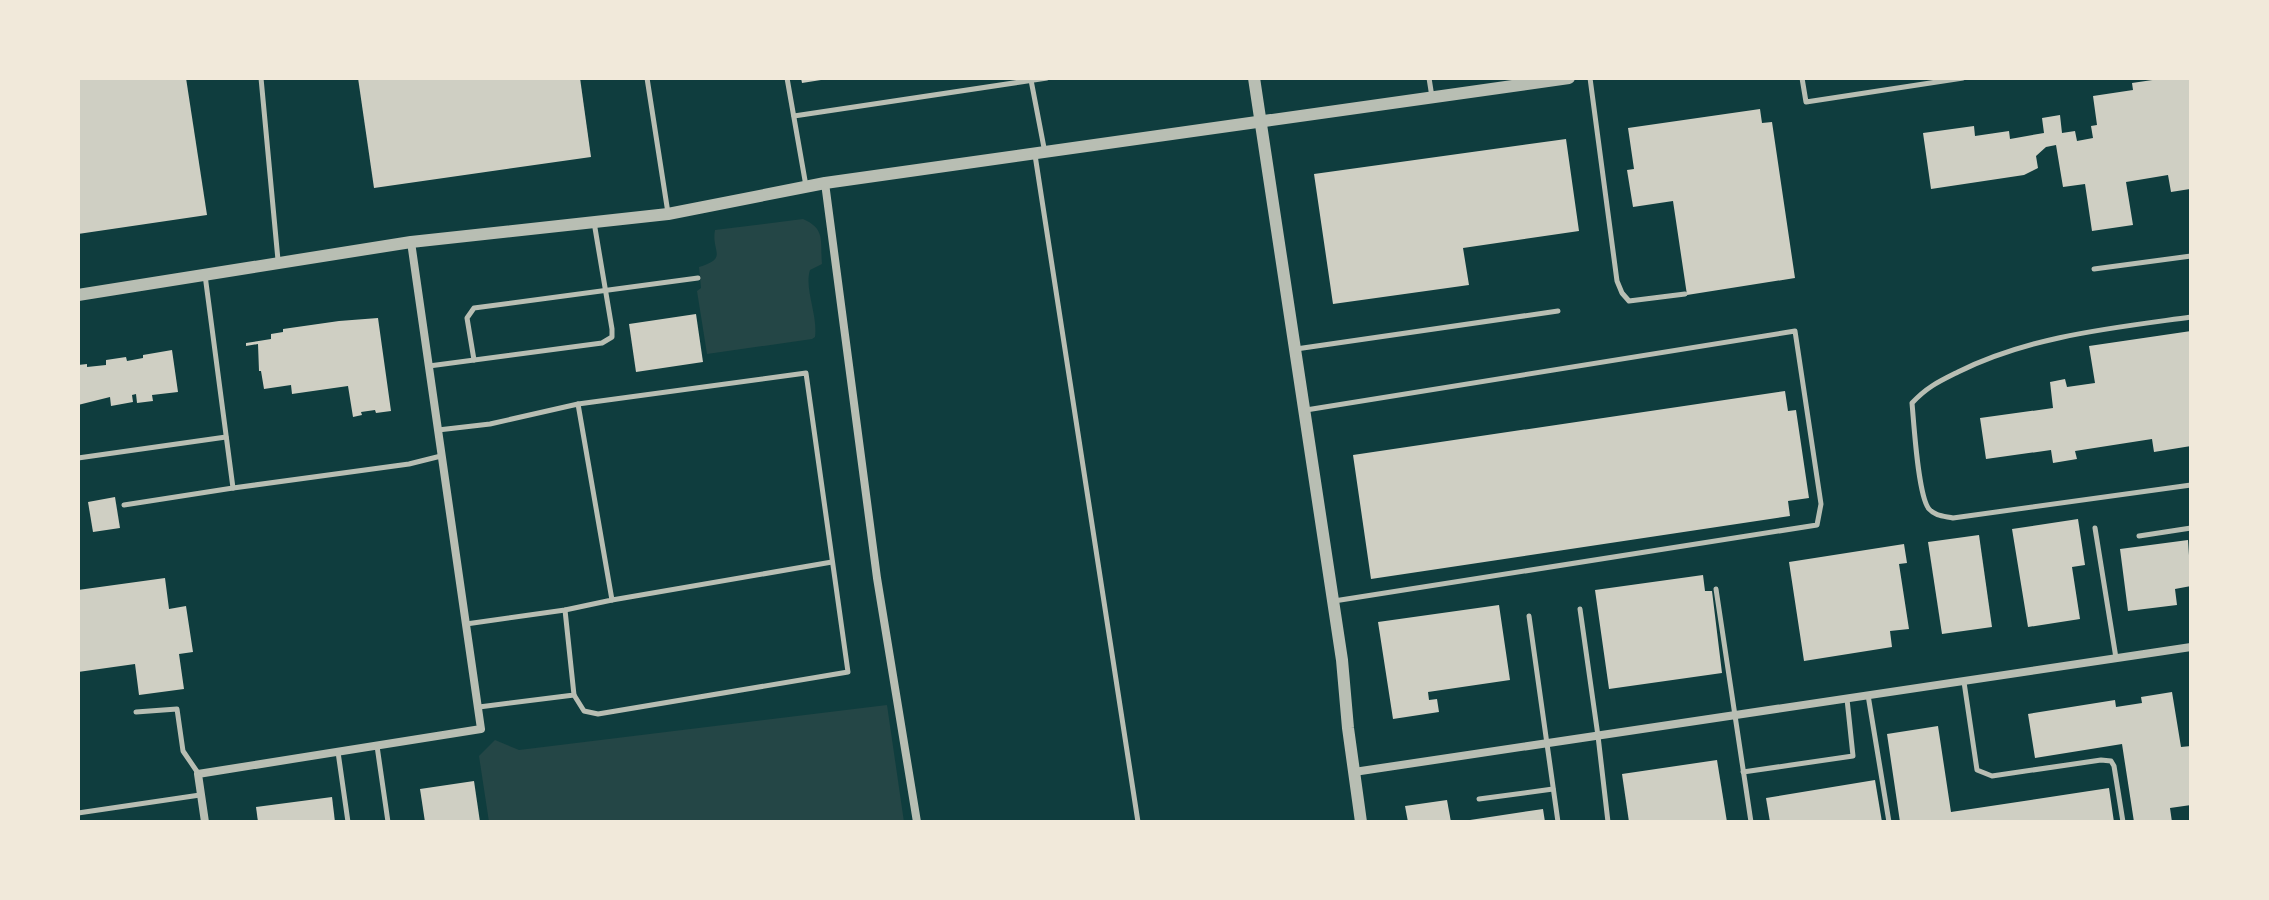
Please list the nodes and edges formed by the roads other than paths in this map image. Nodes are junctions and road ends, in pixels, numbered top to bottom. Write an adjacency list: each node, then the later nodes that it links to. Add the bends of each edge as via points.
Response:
1 (261, 78): 22 (lane)
2 (647, 78): 18 (lane)
3 (787, 78): 13 (lane)
4 (1047, 78): 11 (lane)
5 (1254, 78): 14 (street)
6 (1429, 78): 12 (lane)
7 (1569, 78): 12 (street)
8 (1590, 78): 27 (lane, via 1622,293 1629,301)
9 (1802, 78): 10 (lane, via 1806,102)
10 (1963, 78)
11 (1031, 80): 13 (lane); 15 (lane)
12 (1432, 98): 14 (street)
13 (794, 116): 17 (lane)
14 (1262, 122): 15 (street); 31 (street)
15 (1040, 154): 16 (street); 78 (lane)
16 (825, 183): 17 (street); 77 (street, via 877,578)
17 (806, 187): 18 (street)
18 (668, 214): 19 (street)
19 (594, 222): 20 (street); 26 (lane)
20 (411, 242): 22 (street); 33 (street)
21 (2191, 256): 23 (lane)
22 (278, 264): 24 (street)
23 (2094, 269)
24 (205, 275): 28 (street); 37 (lane)
25 (698, 278): 26 (lane)
26 (606, 291): 32 (lane, via 612,337 602,343); 32 (lane, via 474,308 467,318)
27 (1685, 294)
28 (78, 295)
29 (1558, 311): 31 (lane)
30 (2191, 317): 40 (lane, via 2079,333 1988,357 1925,389 1912,403 1922,486 1927,508 1937,515 1953,518)
31 (1295, 349): 35 (street)
32 (474, 360): 33 (lane)
33 (429, 366): 36 (street)
34 (578, 404): 36 (lane); 46 (lane, via 806,373); 48 (lane)
35 (1304, 410): 49 (street); 49 (lane, via 1795,331 1821,504 1817,525)
36 (438, 430): 38 (street)
37 (226, 437): 39 (lane); 41 (lane)
38 (442, 456): 41 (lane); 53 (street)
39 (78, 458)
40 (2191, 485)
41 (233, 488): 42 (lane)
42 (124, 505)
43 (2095, 528): 55 (lane)
44 (2191, 528): 45 (lane)
45 (2139, 536)
46 (832, 562): 48 (lane); 57 (lane, via 848,672 598,714 584,711)
47 (1716, 589): 62 (lane)
48 (612, 600): 51 (lane)
49 (1333, 601): 67 (street)
50 (1580, 609): 63 (lane)
51 (565, 610): 53 (lane); 57 (lane)
52 (1529, 616): 64 (lane)
53 (466, 624): 60 (street)
54 (2191, 647): 55 (street)
55 (2116, 658): 56 (street)
56 (1963, 681): 58 (street); 84 (lane, via 1977,770 1992,776 2111,761)
57 (574, 695): 60 (lane)
58 (1868, 695): 59 (street); 83 (lane)
59 (1847, 698): 62 (street); 68 (lane, via 1853,756)
60 (478, 707): 65 (street, via 481,729)
61 (136, 712): 69 (lane, via 177,709 183,751)
62 (1735, 715): 63 (street); 68 (lane)
63 (1598, 736): 64 (street); 81 (lane)
64 (1547, 743): 67 (street); 70 (lane)
65 (377, 745): 66 (street); 76 (lane)
66 (338, 752): 69 (street); 75 (lane)
67 (1354, 772): 79 (street)
68 (1743, 772): 82 (lane)
69 (198, 774): 71 (street)
70 (1553, 789): 72 (lane); 80 (lane)
71 (201, 795): 73 (lane); 74 (street)
72 (1479, 799)
73 (78, 813)
74 (205, 822)
75 (348, 822)
76 (388, 822)
77 (917, 822)
78 (1138, 822)
79 (1361, 822)
80 (1558, 822)
81 (1608, 822)
82 (1751, 822)
83 (1889, 822)
84 (2123, 822)

